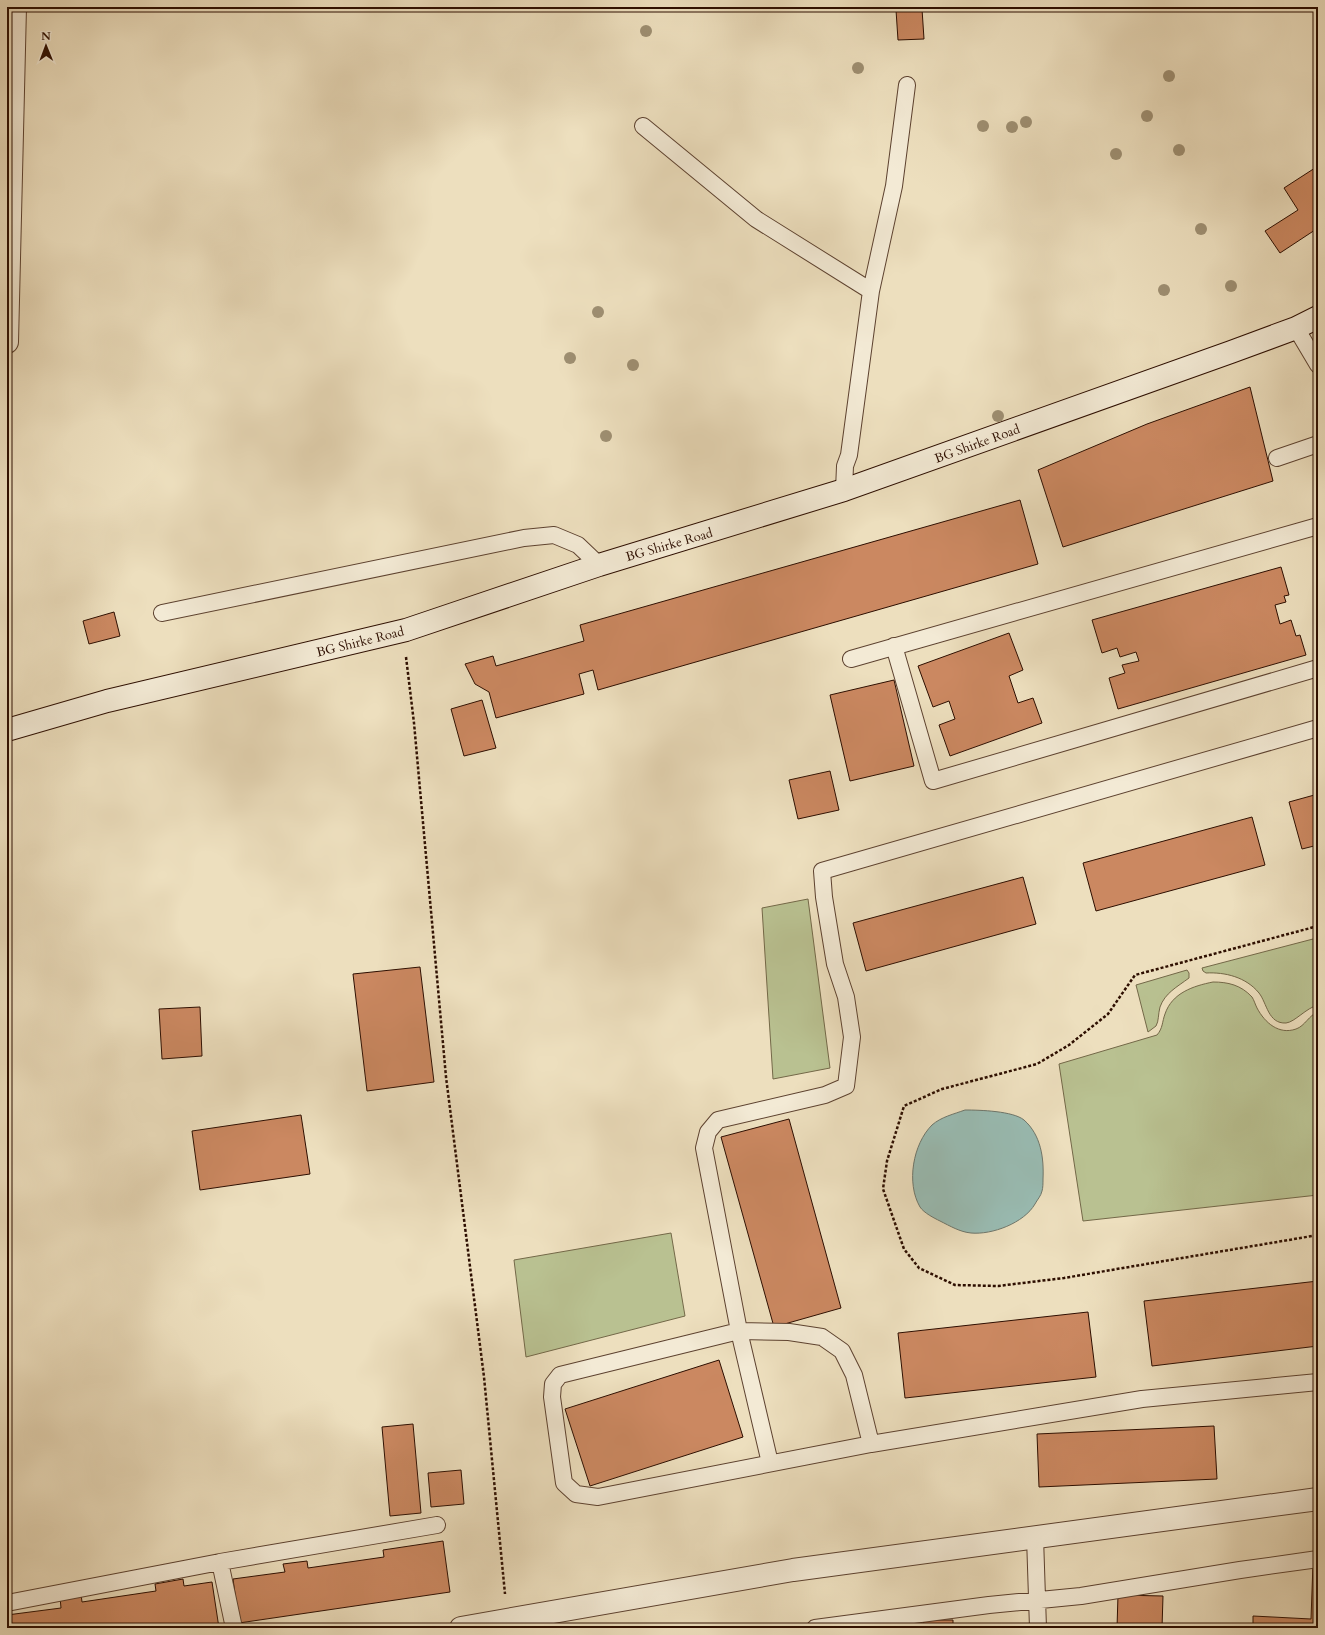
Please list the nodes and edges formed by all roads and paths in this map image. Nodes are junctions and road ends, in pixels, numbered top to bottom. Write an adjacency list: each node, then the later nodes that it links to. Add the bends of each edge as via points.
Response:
1 (15, 7): 7 (street)
2 (907, 85): 4 (lane, via 894,186)
3 (642, 126): 4 (lane, via 756,219)
4 (871, 291): 11 (lane, via 849,455 845,466)
5 (1318, 317): 6 (street, BG Shirke Road)
6 (1296, 328): 8 (lane); 11 (street, BG Shirke Road)
7 (7, 342)
8 (1318, 365)
9 (1318, 444): 10 (lane)
10 (1276, 458)
11 (844, 490): 13 (street, BG Shirke Road)
12 (1318, 526): 15 (lane)
13 (599, 564): 14 (lane, via 578,545 554,535 524,538); 20 (street, BG Shirke Road, via 406,630 107,701)
14 (162, 613)
15 (894, 646): 17 (lane); 18 (lane, via 933,781)
16 (406, 656): 34 (path, via 446,1077 484,1377)
17 (851, 659)
18 (1318, 668)
19 (1318, 728): 23 (lane, via 822,871 835,964 846,997 852,1037 846,1086 825,1094 718,1120 708,1132 704,1148)
20 (7, 730)
21 (1318, 926): 22 (path, via 1134,975 1108,1014 1069,1045 1037,1064 942,1089 904,1106 887,1161 883,1189 904,1249 919,1268 955,1285 998,1286 1064,1278)
22 (1318, 1235)
23 (739, 1331): 25 (lane, via 789,1332 822,1337 842,1352 854,1375); 26 (lane); 26 (lane, via 560,1375 553,1384 552,1397 564,1483 576,1494 598,1497)
24 (1318, 1382): 25 (lane, via 1142,1400)
25 (871, 1444): 26 (lane)
26 (770, 1464)
27 (1318, 1499): 29 (street)
28 (437, 1525): 31 (lane)
29 (1036, 1537): 32 (lane); 34 (street, via 793,1570)
30 (1318, 1559): 32 (lane, via 1081,1596)
31 (220, 1562): 33 (lane); 36 (lane)
32 (1038, 1600): 37 (lane); 38 (lane)
33 (7, 1603)
34 (508, 1621): 35 (street)
35 (474, 1627)
36 (234, 1628)
37 (815, 1628)
38 (1038, 1628)

